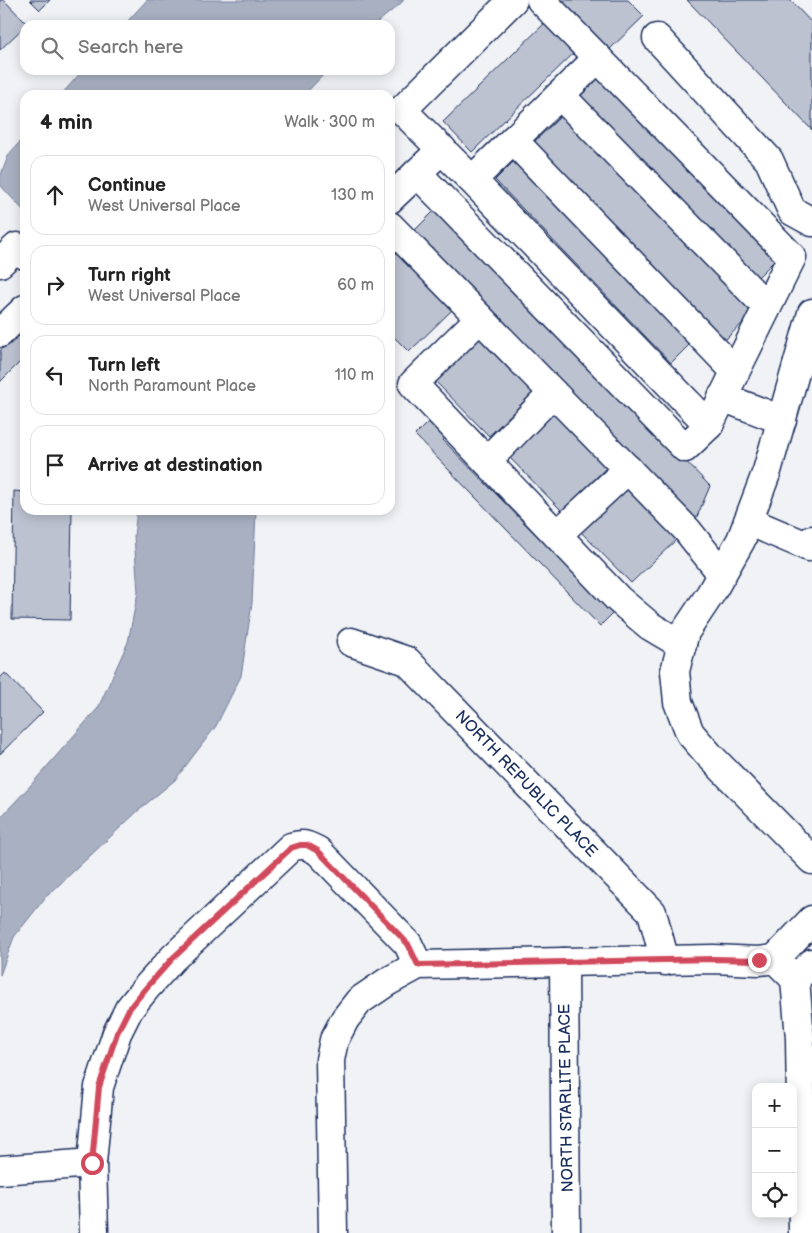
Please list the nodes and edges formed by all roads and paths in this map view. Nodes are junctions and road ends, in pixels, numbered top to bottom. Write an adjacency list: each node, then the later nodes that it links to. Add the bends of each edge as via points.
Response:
1 (513, 0): 7 (street, via 402,110)
2 (541, 0): 4 (street)
3 (657, 38): 11 (street, via 769,160 792,212)
4 (598, 58): 5 (street); 15 (street, via 792,257)
5 (560, 95): 6 (street); 15 (street)
6 (513, 140): 9 (street); 20 (street)
7 (442, 149): 8 (street); 9 (street)
8 (417, 173): 10 (street); 25 (street, via 685,448)
9 (472, 180): 25 (street)
10 (395, 194)
11 (812, 222)
12 (395, 231): 18 (street)
13 (20, 249): 14 (street, via 17,246)
14 (0, 263)
15 (767, 307): 20 (street)
16 (812, 313): 21 (street)
17 (20, 314): 19 (street)
18 (480, 318): 22 (street); 26 (street, via 413,384)
19 (0, 333)
20 (735, 371): 23 (street)
21 (803, 382): 24 (street)
22 (553, 393): 26 (street); 27 (street)
23 (722, 397): 24 (street); 25 (street)
24 (782, 420): 28 (street, via 768,471)
25 (709, 425)
26 (487, 461): 29 (street)
27 (628, 469): 29 (street); 31 (street, via 687,530)
28 (748, 521): 30 (street); 31 (street, via 742,540)
29 (557, 535): 33 (street, via 618,599 650,626)
30 (811, 546)
31 (722, 574): 33 (street, via 685,632)
32 (351, 642): 37 (street, NORTH REPUBLIC PLACE, via 406,660 652,912)
33 (682, 645): 34 (street, via 675,671 678,702 690,733)
34 (812, 858)
35 (812, 920): 36 (street)
36 (775, 959): 37 (street); 40 (street)
37 (665, 960): 38 (street)
38 (564, 962): 39 (street); 46 (street, NORTH STARLITE PLACE)
39 (418, 965): 42 (street, via 408,944 318,851 307,845 291,848 173,958 129,1009 117,1033 99,1087); 45 (street, via 358,1001 334,1040 330,1060)
40 (803, 971): 41 (street, via 800,1038)
41 (806, 1070): 47 (street)
42 (92, 1163): 43 (street); 44 (street)
43 (0, 1170)
44 (94, 1233)
45 (333, 1233)
46 (566, 1233)
47 (803, 1233)

